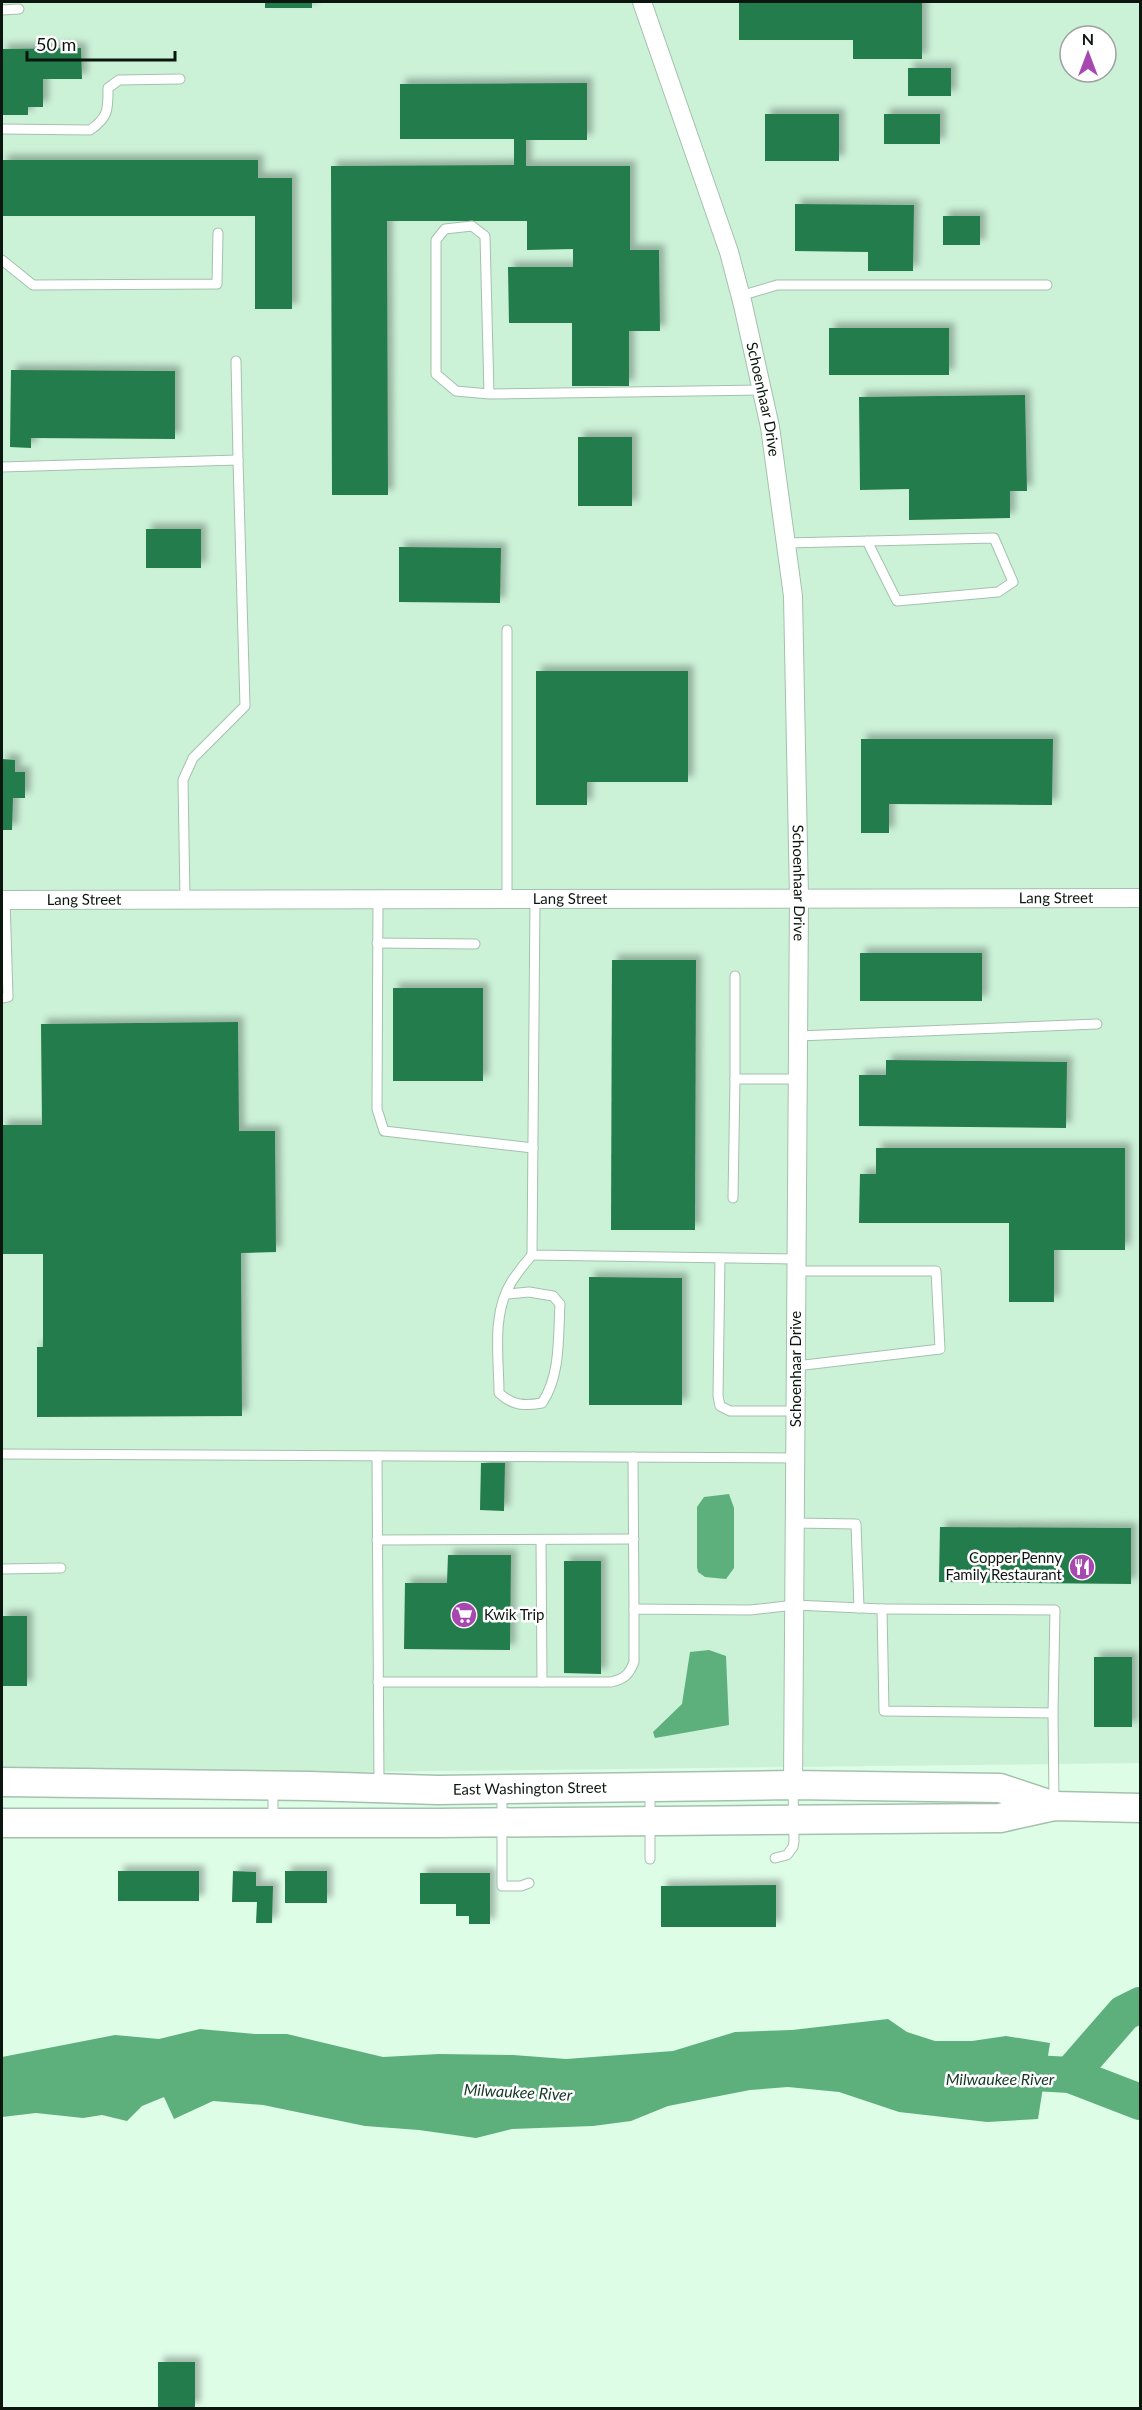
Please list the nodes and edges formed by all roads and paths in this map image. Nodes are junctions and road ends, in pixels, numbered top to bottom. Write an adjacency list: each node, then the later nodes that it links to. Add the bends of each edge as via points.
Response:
1 (642, 2): 9 (street, Schoenhaar Drive, via 729,252)
2 (19, 9): 3 (lane)
3 (2, 10)
4 (180, 79): 5 (lane, via 119,80 108,88 108,110 102,122 90,130)
5 (2, 129)
6 (218, 233): 7 (lane, via 217,284 33,285)
7 (2, 260)
8 (1047, 285): 9 (lane, via 777,285)
9 (740, 296): 11 (street, Schoenhaar Drive)
10 (236, 361): 13 (lane)
11 (762, 390): 12 (lane); 16 (street, Schoenhaar Drive)
12 (489, 394): 12 (lane, via 485,236 472,226 445,229 436,240 436,374 456,391)
13 (238, 460): 14 (lane); 24 (lane, via 245,706 194,758 183,780)
14 (2, 467)
15 (867, 541): 15 (lane, via 994,538 1013,582 998,592 897,601); 16 (lane)
16 (787, 543): 20 (street, Schoenhaar Drive, via 793,596)
17 (507, 630): 18 (lane)
18 (507, 898): 19 (street, Lang Street); 22 (street, Lang Street)
19 (536, 898): 20 (street, Lang Street); 33 (lane)
20 (799, 898): 21 (street, Lang Street); 30 (street, Schoenhaar Drive)
21 (1140, 898)
22 (378, 899): 24 (street, Lang Street); 25 (lane)
23 (3, 900): 24 (street, Lang Street); 28 (lane, via 8,997)
24 (185, 900)
25 (377, 943): 26 (lane); 33 (lane, via 377,1109 384,1131)
26 (475, 944)
27 (735, 976): 31 (lane)
28 (2, 998)
29 (1097, 1024): 30 (lane)
30 (798, 1036): 32 (street, Schoenhaar Drive)
31 (735, 1078): 32 (lane); 34 (lane)
32 (797, 1078): 37 (street, Schoenhaar Drive)
33 (533, 1148): 35 (lane)
34 (733, 1198)
35 (532, 1255): 36 (lane); 38 (lane)
36 (720, 1258): 37 (lane); 40 (lane, via 720,1407 730,1411)
37 (796, 1265): 39 (street, Schoenhaar Drive); 39 (lane, via 936,1271 940,1349)
38 (507, 1294): 38 (lane, via 498,1320 500,1393 508,1401 525,1406 542,1402 549,1393 556,1364 560,1304 553,1296)
39 (796, 1366): 40 (street, Schoenhaar Drive)
40 (795, 1412): 44 (street, Schoenhaar Drive)
41 (2, 1454): 42 (lane)
42 (377, 1456): 43 (lane); 47 (lane)
43 (633, 1457): 44 (lane); 46 (lane)
44 (795, 1458): 45 (street, Schoenhaar Drive)
45 (795, 1522): 51 (street, Schoenhaar Drive); 52 (lane, via 856,1524)
46 (634, 1539): 48 (lane); 53 (lane)
47 (377, 1540): 48 (lane); 55 (lane)
48 (541, 1540): 56 (lane)
49 (62, 1568): 50 (lane)
50 (2, 1569)
51 (795, 1605): 52 (lane); 53 (lane, via 750,1610); 59 (street, Schoenhaar Drive)
52 (859, 1608): 54 (lane)
53 (634, 1609): 56 (lane, via 634,1662 623,1679)
54 (882, 1609): 57 (lane, via 884,1711); 57 (lane, via 1055,1610)
55 (378, 1682): 56 (lane); 62 (lane)
56 (542, 1682)
57 (1053, 1713): 64 (lane)
58 (2, 1782): 60 (main road, East Washington Street)
59 (793, 1785): 61 (main road, East Washington Street); 64 (main road, East Washington Street, via 1000,1788); 66 (lane)
60 (273, 1786): 62 (main road, East Washington Street); 70 (lane)
61 (650, 1786): 63 (main road, East Washington Street); 67 (lane)
62 (379, 1788): 63 (main road, East Washington Street)
63 (502, 1789): 68 (lane)
64 (1054, 1806): 65 (main road, East Washington Street); 66 (main road, East Washington Street, via 1000,1818)
65 (1140, 1808)
66 (794, 1820): 67 (main road, East Washington Street); 71 (lane, via 793,1847 787,1856)
67 (650, 1821): 68 (main road, East Washington Street); 72 (lane)
68 (502, 1822): 70 (main road, East Washington Street); 73 (lane, via 502,1886)
69 (2, 1823): 70 (main road, East Washington Street)
70 (273, 1823)
71 (775, 1858)
72 (650, 1859)
73 (529, 1883)

